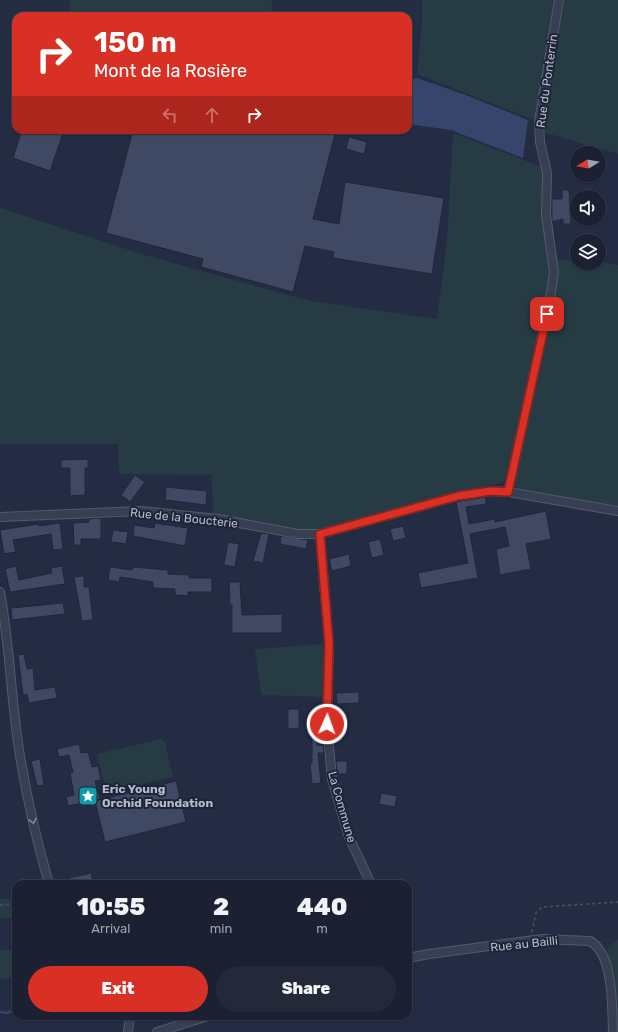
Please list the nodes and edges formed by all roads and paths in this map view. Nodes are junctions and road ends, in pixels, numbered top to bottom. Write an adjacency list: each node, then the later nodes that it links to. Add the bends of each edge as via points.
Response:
1 (559, 0): 2 (street, Rue du Ponterrin, via 539,121 540,142 547,173 546,215 554,272)
2 (508, 492): 3 (street, Rue de la Boucterie); 5 (street, Rue de la Boucterie, via 491,491 458,496)
3 (618, 511)
4 (0, 517): 5 (street, Rue de la Boucterie, via 141,511 218,519 298,534)
5 (320, 534): 8 (street, La Commune, via 329,644 327,724 332,779 349,838)
6 (0, 592): 7 (street, one-way to 7, via 7,628 20,755)
7 (48, 880)
8 (369, 880)
9 (618, 902): 12 (path, via 542,907 536,913)
10 (12, 904): 11 (path)
11 (0, 905)
12 (530, 942): 13 (street, Rue au Bailli); 18 (street, Rue au Bailli, via 570,940 590,941 596,944 608,969)
13 (412, 957)
14 (130, 1020): 16 (street)
15 (195, 1020): 17 (street)
16 (128, 1032)
17 (157, 1032)
18 (613, 1032)

